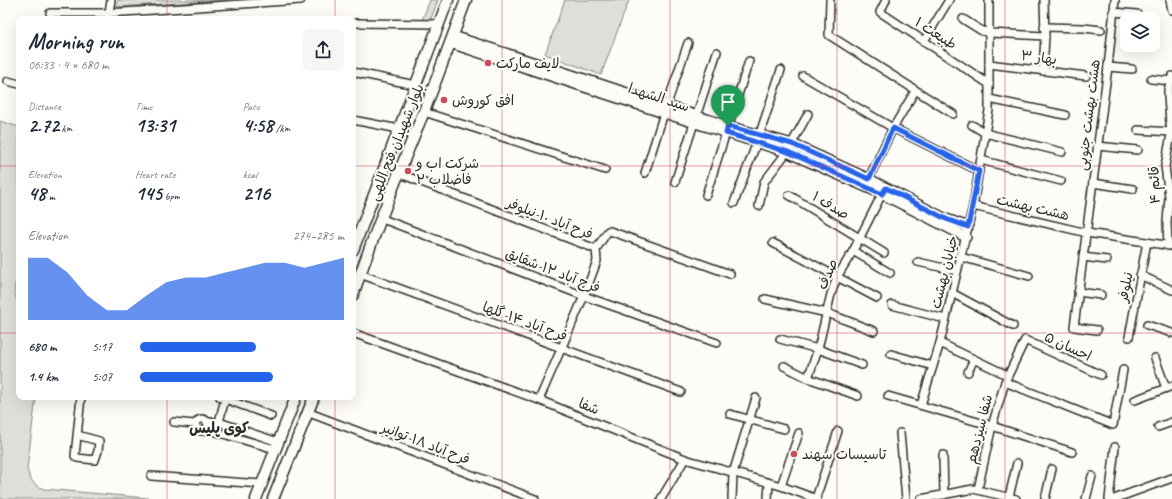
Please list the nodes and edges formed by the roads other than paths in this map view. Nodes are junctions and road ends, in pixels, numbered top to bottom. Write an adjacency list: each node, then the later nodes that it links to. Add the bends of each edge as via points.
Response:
1 (111, 0): 14 (street)
2 (301, 0): 14 (street)
3 (448, 0): 17 (main road, بلوار شهیدان فتح اللهی)
4 (466, 0): 22 (main road, بلوار شهیدان فتح اللهی)
5 (830, 0): 41 (street, via 829,35)
6 (886, 0): 23 (street, طبیعت ۱, via 880,12)
7 (989, 0): 20 (street, خیابان بهشت)
8 (1044, 0): 18 (street)
9 (1115, 0): 11 (street, هشت بهشت جنوبی)
10 (947, 1): 23 (street)
11 (1113, 12): 13 (street); 28 (street, هشت بهشت جنوبی)
12 (50, 13): 14 (street)
13 (1120, 13)
14 (108, 16)
15 (963, 19): 20 (street)
16 (356, 23): 17 (street)
17 (439, 24): 40 (main road, بلوار شهیدان فتح اللهی)
18 (1044, 27): 19 (street); 21 (street)
19 (1101, 30)
20 (990, 33): 21 (street); 27 (street, خیابان بهشت)
21 (1045, 36): 31 (street)
22 (451, 40): 43 (street, سید الشهدا); 44 (main road, بلوار شهیدان فتح اللهی)
23 (924, 41): 39 (street, طبیعت ۱)
24 (688, 43): 43 (street)
25 (717, 52): 48 (street)
26 (749, 61): 53 (street)
27 (989, 64): 31 (street, بهار ۳); 39 (street, خیابان بهشت)
28 (1108, 67): 29 (street); 58 (street, هشت بهشت جنوبی)
29 (1132, 69)
30 (781, 70): 57 (street)
31 (1043, 70): 34 (street, بهار ۳)
32 (356, 73): 40 (street)
33 (803, 76): 52 (street)
34 (1086, 76)
35 (1151, 79): 36 (street)
36 (1172, 79): 55 (street, قائم ۴, via 1168,97)
37 (8, 81): 38 (street)
38 (16, 83)
39 (989, 84): 42 (street, خیابان بهشت)
40 (415, 85): 51 (main road, بلوار شهیدان فتح اللهی)
41 (916, 91): 46 (street); 52 (street)
42 (989, 99): 47 (street); 56 (street, خیابان بهشت)
43 (665, 110): 48 (street, سید الشهدا); 66 (street)
44 (424, 112): 63 (street); 65 (main road, بلوار شهیدان فتح اللهی)
45 (808, 114): 59 (street)
46 (953, 114)
47 (1065, 115)
48 (695, 119): 53 (street, سید الشهدا); 69 (street)
49 (356, 121): 51 (street)
50 (972, 125): 56 (street)
51 (399, 128): 85 (main road, بلوار شهیدان فتح اللهی)
52 (893, 128): 64 (street); 70 (street)
53 (727, 130): 57 (street, سید الشهدا); 74 (street)
54 (1138, 130): 55 (street)
55 (1171, 132): 67 (street, قائم ۴, via 1165,166)
56 (985, 133): 61 (street); 62 (street, خیابان بهشت)
57 (758, 139): 59 (street, سید الشهدا); 76 (street)
58 (1097, 146): 60 (street); 71 (street, هشت بهشت جنوبی)
59 (790, 148): 70 (street, سید الشهدا); 77 (street, via 764,182)
60 (1138, 150)
61 (1062, 152)
62 (981, 160): 64 (street, خیابان بهشت); 68 (street)
63 (605, 170)
64 (979, 171): 78 (street, خیابان بهشت)
65 (398, 173): 79 (main road, بلوار شهیدان فتح اللهی); 89 (street, فرح آباد ۱۰-نیلوفر)
66 (645, 173)
67 (1169, 180): 80 (street, قائم ۴)
68 (1061, 181)
69 (675, 182)
70 (867, 183): 73 (street, سید الشهدا)
71 (1093, 183): 72 (street); 82 (street, هشت بهشت جنوبی)
72 (1133, 189)
73 (884, 191): 81 (street, سید الشهدا); 83 (street, سید الشهدا); 84 (street, صدف)
74 (706, 195)
75 (789, 195): 84 (street, صدف ۱)
76 (734, 203)
77 (760, 206)
78 (973, 206): 81 (street, خیابان بهشت); 82 (street, هشت بهشت)
79 (380, 218): 98 (main road, بلوار شهیدان فتح اللهی); 108 (street, فرح آباد ۱۲-شقایق)
80 (1170, 219): 88 (street, قائم ۴)
81 (968, 227): 83 (street, خیابان بهشت)
82 (1086, 233): 86 (street, هشت بهشت); 93 (street, هشت بهشت جنوبی)
83 (966, 237): 92 (street, خیابان بهشت)
84 (860, 238): 90 (street, صدف); 91 (street, صدف ۱)
85 (356, 242)
86 (1146, 242): 88 (street, هشت بهشت); 100 (street, نیلوفر)
87 (773, 243): 102 (street)
88 (1170, 246)
89 (596, 249): 99 (street, فرح آباد ۱۰-نیلوفر, via 610,231); 108 (street, via 597,261)
90 (853, 251): 97 (street); 102 (street, صدف)
91 (884, 253)
92 (961, 257): 96 (street, خیابان بهشت); 101 (street)
93 (1083, 257): 94 (street); 105 (street, هشت بهشت جنوبی)
94 (1107, 260)
95 (918, 262): 96 (street)
96 (957, 271): 106 (street, خیابان بهشت)
97 (890, 273)
98 (360, 274): 103 (main road, بلوار شهیدان فتح اللهی); 125 (street, فرح آباد ۱۴-گلها)
99 (730, 274)
100 (1140, 275): 104 (street); 120 (street, نیلوفر)
101 (1029, 276)
102 (837, 277): 109 (street); 112 (street, صدف)
103 (356, 286)
104 (1172, 290)
105 (1078, 292): 107 (street); 116 (street, هشت بهشت جنوبی, via 1074,326)
106 (952, 293): 113 (street, خیابان بهشت); 115 (street)
107 (1101, 295)
108 (584, 296): 123 (street, فرح آباد ۱۲-شقایق); 125 (street)
109 (877, 298)
110 (764, 299): 112 (street)
111 (892, 305): 113 (street)
112 (827, 313): 117 (street); 126 (street, صدف)
113 (946, 319): 124 (street, خیابان بهشت)
114 (1147, 325): 118 (street)
115 (1013, 326)
116 (1097, 330)
117 (874, 331)
118 (1172, 333)
119 (356, 334): 148 (street, شفا)
120 (1129, 337)
121 (780, 339): 126 (street)
122 (1025, 340): 135 (street, احسان ۵); 137 (street, شفا سیزدهم)
123 (717, 343)
124 (940, 343): 129 (street); 132 (street, خیابان بهشت)
125 (561, 348): 139 (street, فرح آباد ۱۴-گلها); 148 (street)
126 (818, 349): 130 (street); 136 (street, صدف)
127 (890, 354): 132 (street)
128 (1155, 358): 138 (street)
129 (974, 359): 134 (street); 137 (street)
130 (862, 365)
131 (784, 366): 136 (street)
132 (933, 366): 150 (street, خیابان بهشت)
133 (1123, 370): 137 (street, via 1112,425)
134 (968, 372)
135 (1101, 375)
136 (808, 378): 140 (street)
137 (1006, 378): 160 (street, شفا سیزدهم)
138 (1169, 387): 149 (street)
139 (681, 392)
140 (858, 396)
141 (888, 396): 150 (street)
142 (756, 398): 154 (street)
143 (81, 400): 166 (street)
144 (222, 400): 156 (street)
145 (227, 400): 153 (street)
146 (295, 400): 167 (main road)
147 (313, 400): 151 (main road)
148 (539, 400): 171 (street, شفا)
149 (1135, 400)
150 (921, 405): 160 (street)
151 (308, 412): 187 (main road); 188 (street, فرح آباد ۱۸-توانیر)
152 (730, 414): 154 (street)
153 (271, 416)
154 (749, 419): 162 (street); 174 (street)
155 (174, 422): 158 (street)
156 (219, 422): 159 (street); 167 (street)
157 (1172, 422): 161 (street)
158 (194, 424): 159 (street, via 203,418); 159 (street, via 200,432 205,431)
159 (207, 426): 167 (street)
160 (992, 426): 169 (street); 181 (street, شفا سیزدهم)
161 (1158, 427)
162 (784, 429)
163 (838, 432): 193 (street)
164 (799, 433): 180 (street)
165 (900, 433): 194 (street)
166 (77, 435)
167 (276, 446): 179 (main road)
168 (1115, 447): 198 (street)
169 (1072, 452)
170 (943, 455): 183 (street)
171 (685, 459): 174 (street, شفا); 189 (street)
172 (1017, 463): 185 (street)
173 (1052, 469): 196 (street)
174 (733, 473): 178 (street, شفا); 190 (street)
175 (151, 476): 179 (street)
176 (1092, 476): 197 (street)
177 (1172, 478): 184 (street)
178 (769, 483): 180 (street, شفا); 191 (street)
179 (262, 484): 186 (main road)
180 (781, 486): 182 (street, شفا)
181 (978, 490): 183 (street); 185 (street)
182 (793, 491): 192 (street); 193 (street, شفا)
183 (944, 495): 195 (street)
184 (1128, 497): 199 (street)
185 (1012, 498)
186 (256, 499)
187 (273, 499)
188 (535, 499)
189 (661, 499)
190 (732, 499)
191 (768, 499)
192 (793, 499)
193 (816, 499)
194 (906, 499)
195 (921, 499)
196 (1045, 499)
197 (1086, 499)
198 (1109, 499)
199 (1114, 499)

